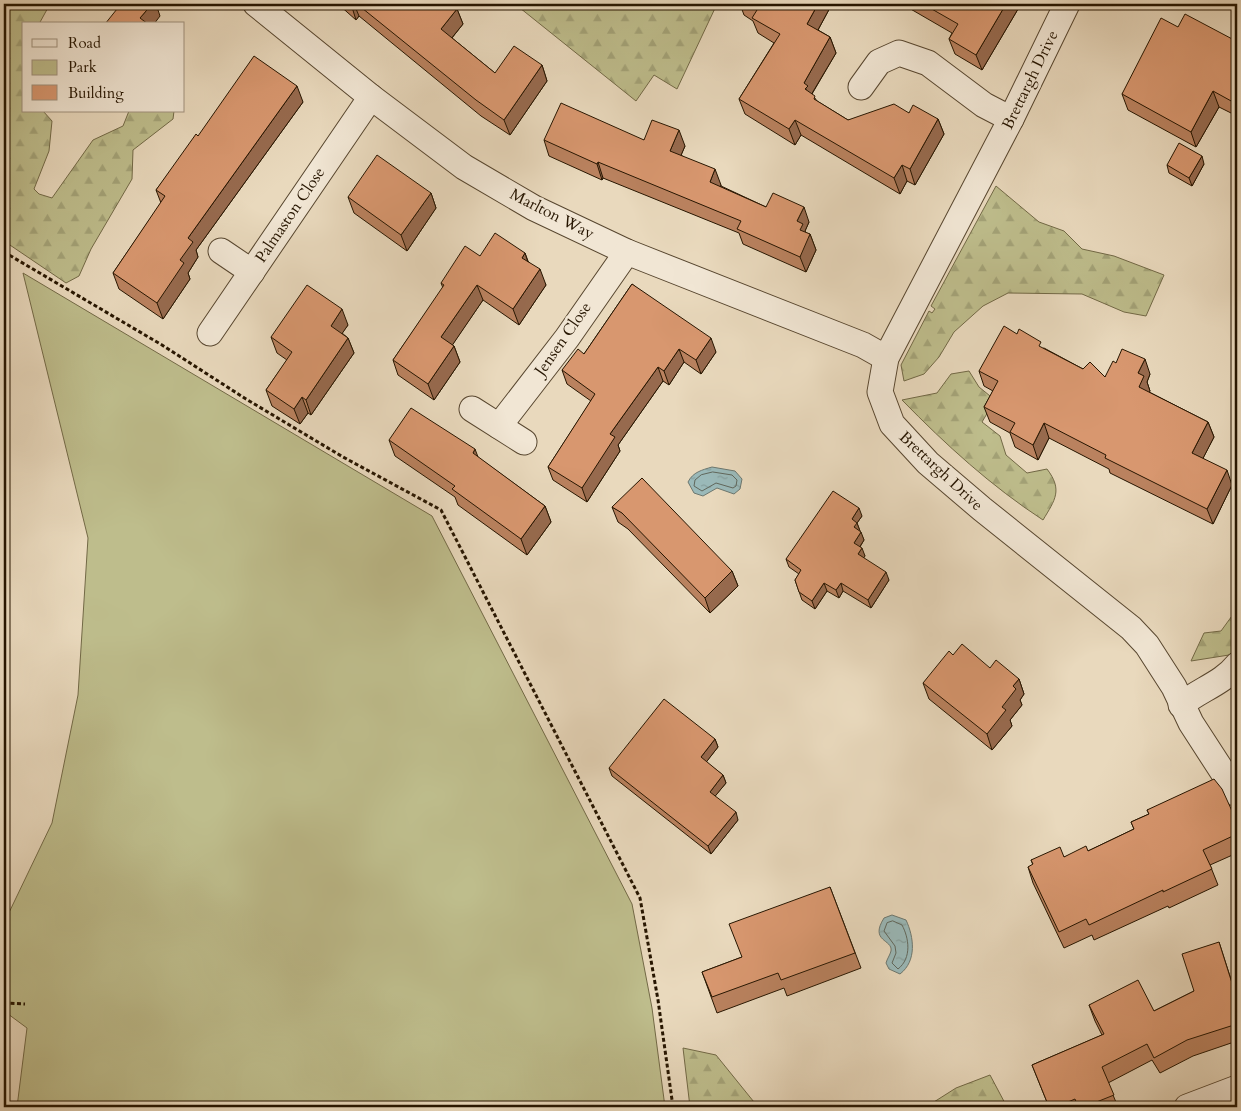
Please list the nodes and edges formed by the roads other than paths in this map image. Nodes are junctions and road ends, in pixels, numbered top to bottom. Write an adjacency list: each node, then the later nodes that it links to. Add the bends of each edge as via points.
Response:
1 (256, 4): 4 (street, Marlton Way)
2 (1067, 4): 5 (street, Brettargh Drive)
3 (861, 87): 5 (street, via 879,62 899,53 928,63 984,105)
4 (371, 97): 7 (street, Marlton Way, via 464,167 534,208); 8 (street, Palmaston Close)
5 (1011, 119): 10 (street, Brettargh Drive)
6 (222, 251): 8 (street)
7 (627, 252): 10 (street, Marlton Way, via 863,345); 12 (street, Jensen Close, via 567,338)
8 (252, 272): 9 (street, Palmaston Close)
9 (210, 333)
10 (886, 358): 15 (street, Brettargh Drive, via 880,392 892,424 928,463 982,510 1132,628 1170,680)
11 (472, 409): 12 (street)
12 (499, 426): 13 (street)
13 (524, 442)
14 (1237, 666): 15 (street)
15 (1181, 705): 16 (street, Brettargh Drive)
16 (1237, 794)
17 (1237, 1088): 18 (street)
18 (1187, 1107)

